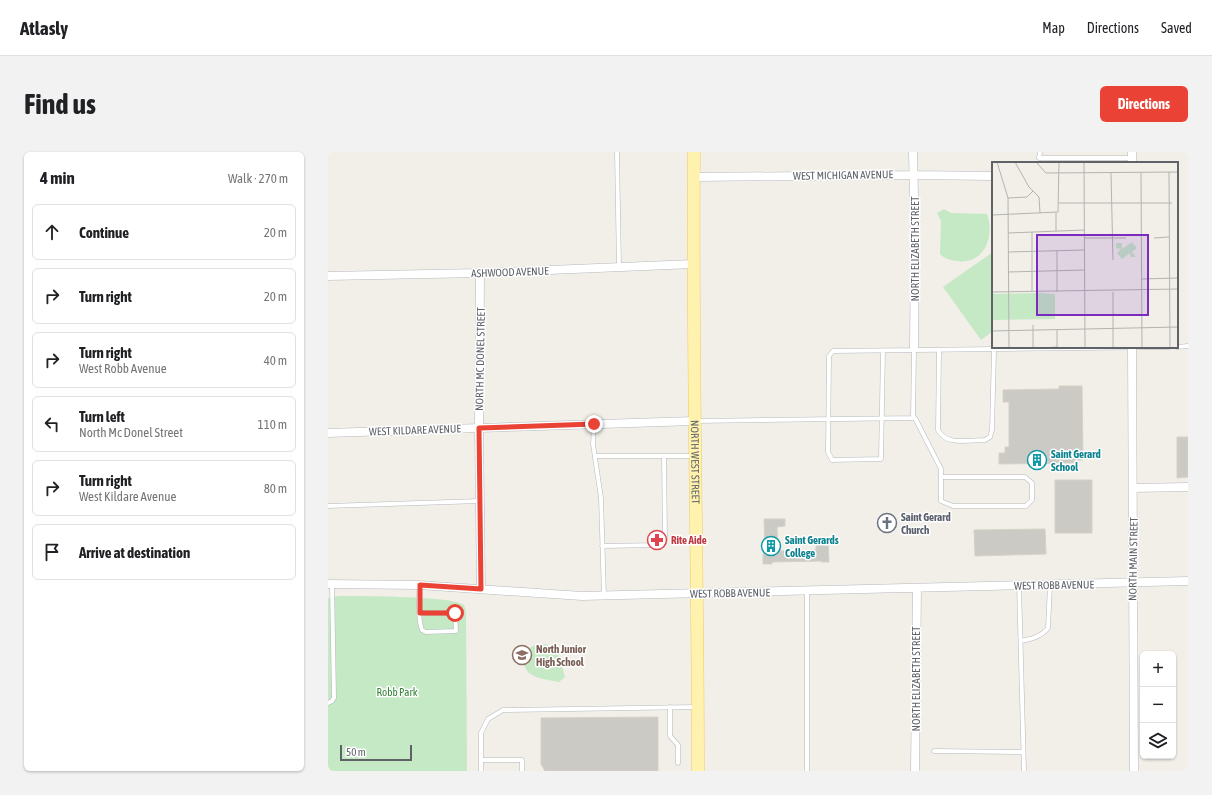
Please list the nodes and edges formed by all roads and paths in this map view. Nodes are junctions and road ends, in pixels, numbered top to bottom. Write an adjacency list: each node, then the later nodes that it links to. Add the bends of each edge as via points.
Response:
1 (617, 152): 10 (lane)
2 (694, 152): 8 (main road, NORTH WEST STREET)
3 (913, 152): 6 (street, NORTH ELIZABETH STREET)
4 (1040, 152): 5 (lane, via 1039,158)
5 (1132, 158)
6 (914, 175): 7 (street, WEST MICHIGAN AVENUE); 8 (street, WEST MICHIGAN AVENUE); 16 (street, NORTH ELIZABETH STREET)
7 (992, 176)
8 (694, 177): 9 (main road, NORTH WEST STREET)
9 (693, 264): 10 (street, ASHWOOD AVENUE); 23 (main road, NORTH WEST STREET)
10 (619, 267): 11 (street, ASHWOOD AVENUE)
11 (480, 273): 12 (street, ASHWOOD AVENUE); 25 (street, NORTH MC DONEL STREET)
12 (328, 276)
13 (1188, 346): 14 (lane)
14 (1178, 347)
15 (1132, 348): 18 (lane); 32 (street, NORTH MAIN STREET)
16 (914, 349): 17 (lane); 19 (lane); 20 (lane)
17 (939, 350): 18 (lane); 18 (lane, via 938,430 941,436 948,440 985,440 990,437)
18 (994, 350)
19 (883, 351): 21 (lane, via 833,351 829,356); 22 (lane)
20 (913, 418): 22 (lane); 30 (lane, via 941,469)
21 (828, 419): 22 (lane); 22 (lane, via 828,452 832,460 881,459); 23 (lane)
22 (881, 419)
23 (694, 421): 24 (street, WEST KILDARE AVENUE); 29 (main road, NORTH WEST STREET)
24 (594, 424): 25 (street, WEST KILDARE AVENUE); 27 (lane)
25 (479, 428): 26 (street, WEST KILDARE AVENUE); 33 (street, NORTH MC DONEL STREET)
26 (328, 433)
27 (595, 456): 28 (lane); 35 (lane, via 601,498)
28 (664, 456): 29 (lane); 35 (lane, via 663,543)
29 (695, 456): 45 (main road, NORTH WEST STREET)
30 (941, 477): 30 (lane, via 941,501 953,506 1026,506 1032,500 1032,483 1025,477)
31 (1188, 487): 32 (street)
32 (1134, 488): 37 (street, NORTH MAIN STREET)
33 (480, 501): 34 (lane); 43 (street, NORTH MC DONEL STREET)
34 (328, 506)
35 (602, 546): 46 (lane)
36 (1188, 581): 37 (street, WEST ROBB AVENUE)
37 (1132, 583): 40 (street, WEST ROBB AVENUE); 63 (street, NORTH MAIN STREET)
38 (330, 584): 39 (street, WEST ROBB AVENUE); 48 (lane)
39 (420, 585): 43 (street, WEST ROBB AVENUE); 47 (lane)
40 (1050, 585): 41 (street, WEST ROBB AVENUE); 49 (lane, via 1048,628 1038,637)
41 (1019, 586): 42 (street, WEST ROBB AVENUE); 49 (lane)
42 (917, 588): 44 (street, WEST ROBB AVENUE); 61 (street, NORTH ELIZABETH STREET)
43 (481, 589): 46 (street, WEST ROBB AVENUE, via 565,596)
44 (806, 591): 45 (street, WEST ROBB AVENUE); 60 (lane)
45 (698, 594): 46 (street, WEST ROBB AVENUE); 52 (main road, NORTH WEST STREET)
46 (604, 596)
47 (420, 613): 47 (lane, via 423,632 456,631 455,613)
48 (330, 618): 50 (lane, via 334,698)
49 (1020, 641): 54 (lane)
50 (328, 704)
51 (670, 707): 52 (lane); 55 (lane, via 503,710 488,719 481,733); 56 (lane, via 670,736 678,745)
52 (698, 707): 59 (main road, NORTH WEST STREET)
53 (934, 751): 54 (lane)
54 (1023, 752): 62 (lane)
55 (481, 760): 57 (lane); 58 (lane, via 522,760)
56 (678, 763)
57 (481, 771)
58 (522, 771)
59 (698, 771)
60 (808, 771)
61 (915, 771)
62 (1024, 771)
63 (1134, 771)

